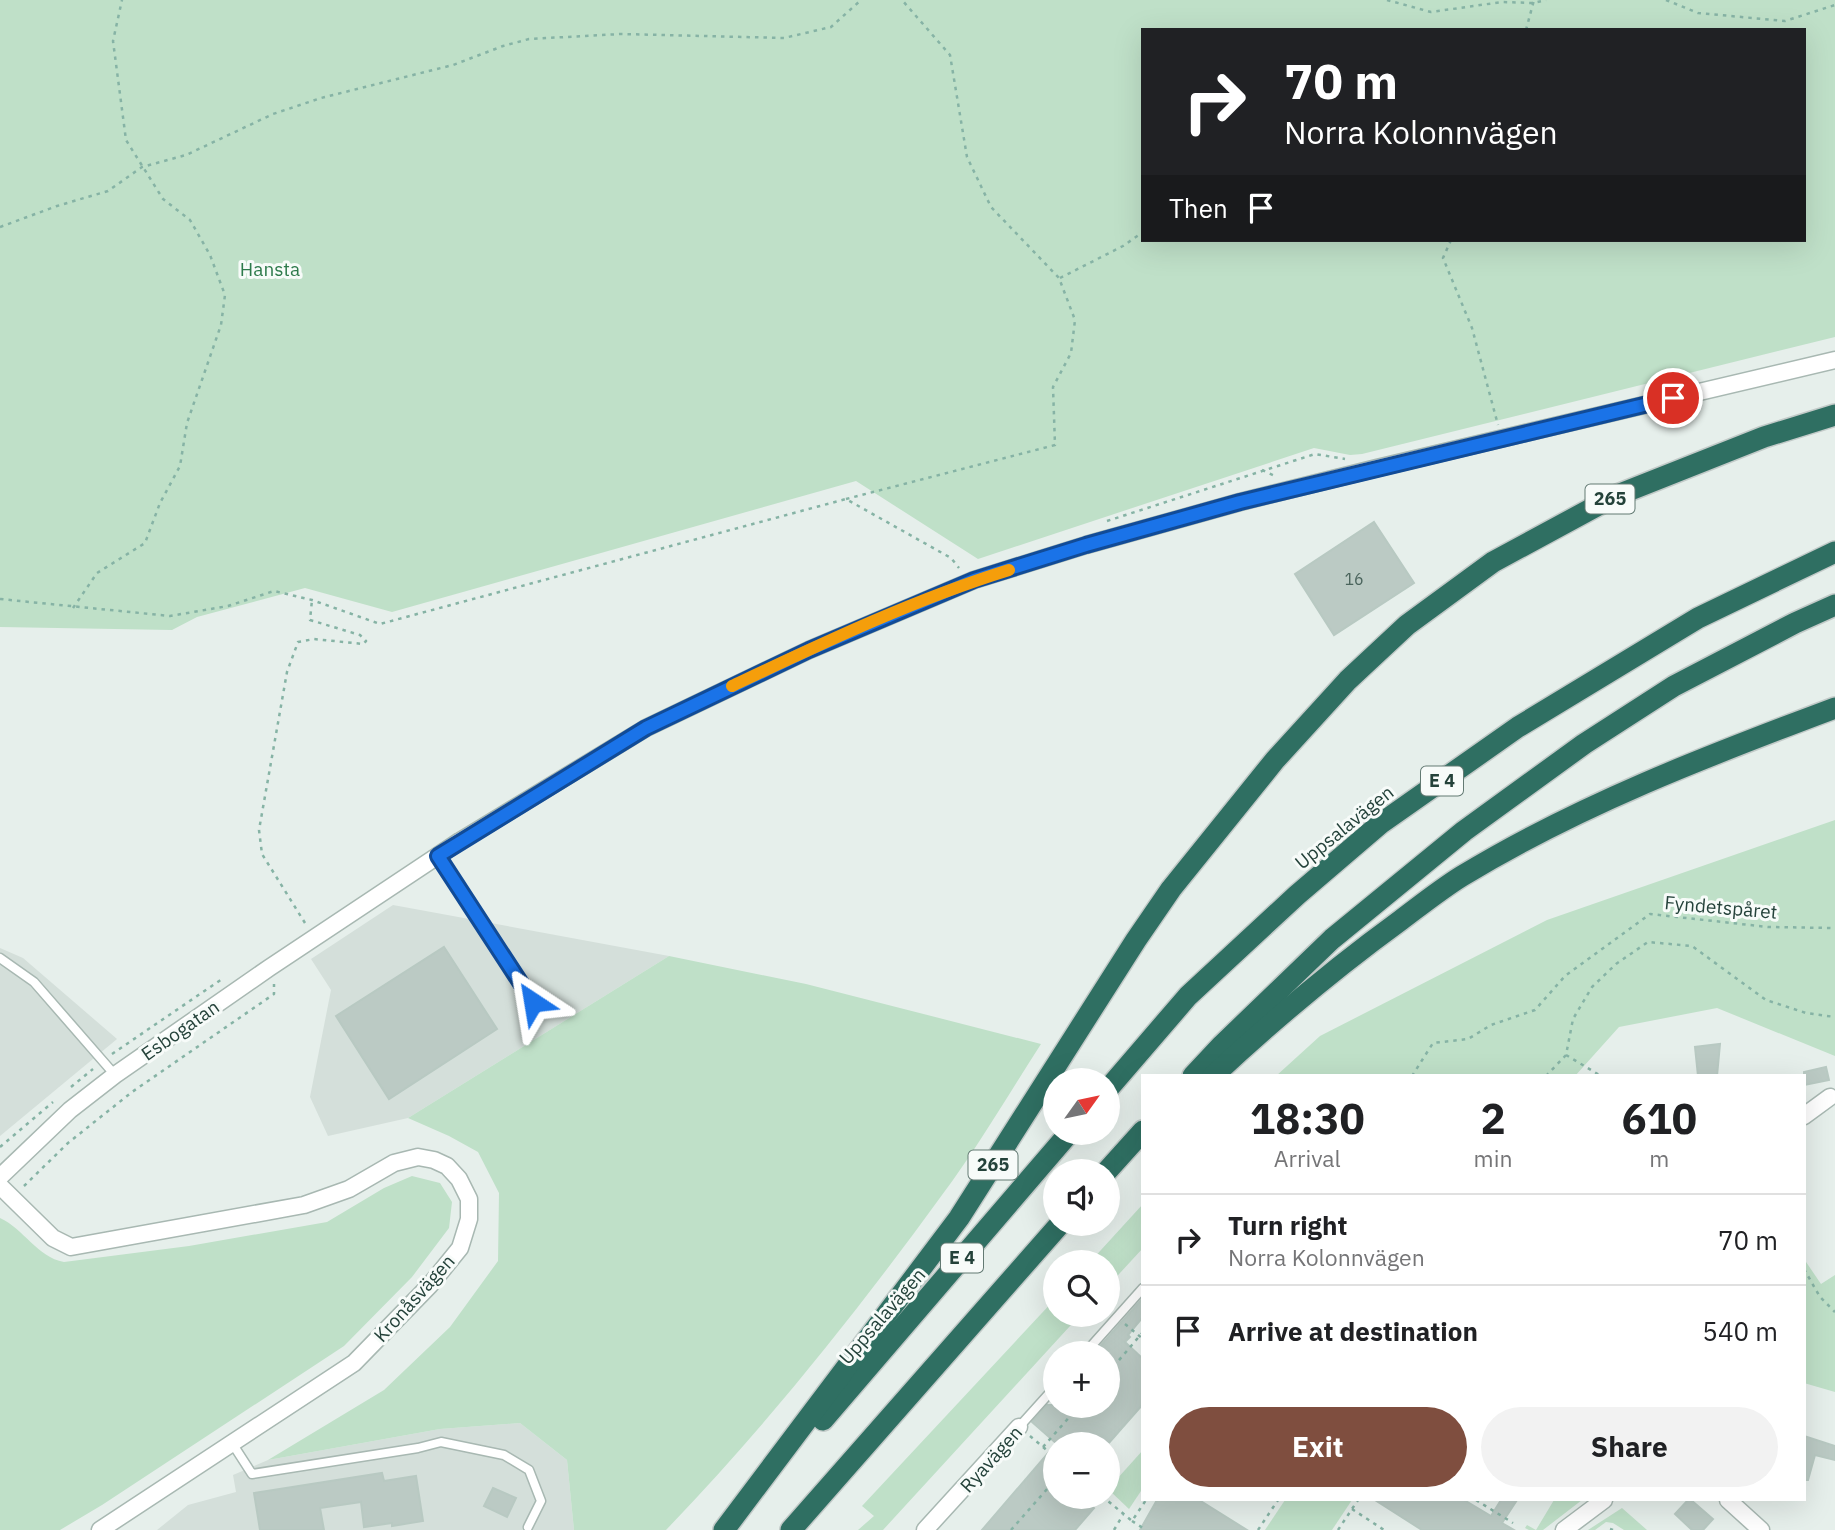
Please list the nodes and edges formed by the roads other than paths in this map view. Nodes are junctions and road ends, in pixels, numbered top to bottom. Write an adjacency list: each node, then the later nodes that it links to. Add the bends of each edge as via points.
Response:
1 (1835, 360): 6 (street, Esbogatan, via 1265,496 974,580 822,644 646,728)
2 (1835, 415): 32 (highway, 265, via 1764,437 1615,496 1493,562 1407,625 1348,680 1275,760 1171,889 959,1218)
3 (1835, 552): 12 (highway, Uppsalavägen / E 4, via 1698,618 1518,727 1380,824 1188,996)
4 (1835, 605): 9 (highway, via 1674,686 1464,831 1332,939)
5 (1835, 708): 10 (highway, via 1592,806 1460,877 1341,963)
6 (438, 856): 8 (lane); 11 (street, Esbogatan)
7 (0, 958): 11 (lane, via 34,982)
8 (533, 1002)
9 (1195, 1074)
10 (1215, 1074)
11 (116, 1075): 20 (street, Esbogatan, via 70,1110)
12 (1120, 1075)
13 (1830, 1097): 14 (street)
14 (1806, 1115)
15 (1141, 1133): 18 (highway)
16 (1141, 1143): 19 (highway)
17 (1059, 1145): 32 (highway, Uppsalavägen / E 4)
18 (1117, 1159)
19 (1120, 1159)
20 (0, 1177)
21 (0, 1185): 27 (street, Kronåsvägen, via 53,1238 71,1247 304,1205 349,1189 394,1163 418,1157 447,1166 459,1179 469,1199 469,1219 460,1248 430,1285 354,1363)
22 (1050, 1236): 33 (highway, E 4)
23 (1141, 1290): 24 (lane)
24 (1096, 1341)
25 (1043, 1400): 26 (lane, Ryavägen)
26 (1019, 1427): 34 (street, Ryavägen)
27 (232, 1443): 30 (lane, via 252,1474 441,1442 504,1455 530,1470 541,1501); 31 (street, Kronåsvägen)
28 (1603, 1501): 35 (street)
29 (1729, 1501): 36 (street)
30 (528, 1527)
31 (100, 1530)
32 (726, 1530)
33 (791, 1530)
34 (925, 1530)
35 (1564, 1530)
36 (1761, 1530)

